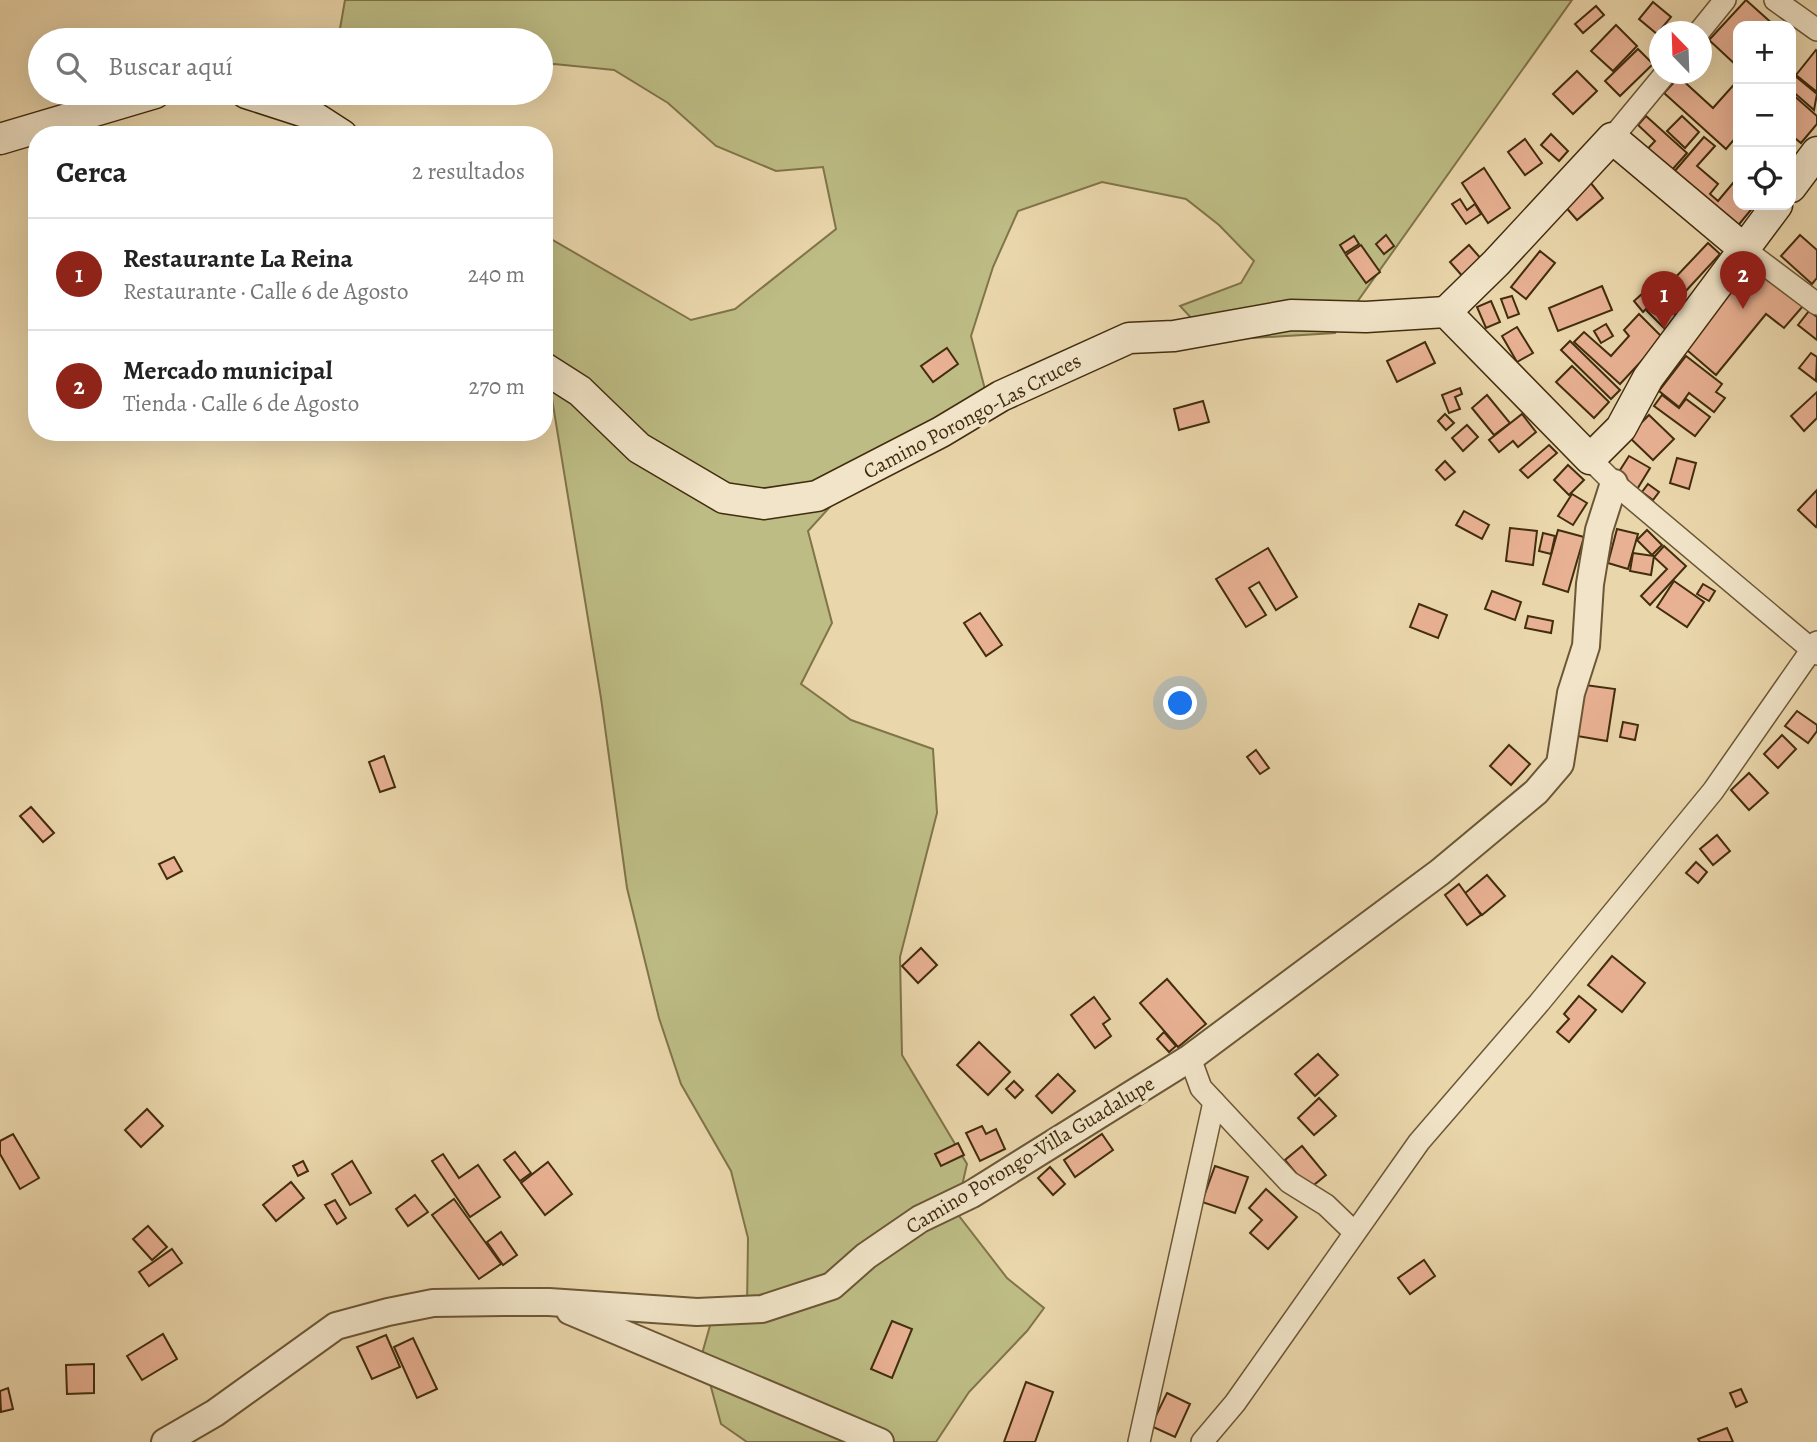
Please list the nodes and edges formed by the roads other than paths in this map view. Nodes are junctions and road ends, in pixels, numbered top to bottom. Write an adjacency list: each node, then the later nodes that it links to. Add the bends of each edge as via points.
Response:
1 (1725, 0): 3 (street)
2 (1774, 0): 4 (street)
3 (1708, 21)
4 (1817, 30)
5 (1657, 84): 11 (street)
6 (115, 105): 8 (main road)
7 (283, 105): 9 (main road)
8 (44, 126)
9 (328, 126)
10 (28, 131): 12 (main road)
11 (1612, 138): 16 (main road); 18 (main road)
12 (0, 139)
13 (1817, 152): 14 (main road)
14 (1796, 180)
15 (1773, 210): 16 (main road)
16 (1744, 249): 17 (street); 20 (main road, via 1648,378 1621,428)
17 (1817, 304)
18 (1446, 312): 19 (main road, Camino Porongo-Las Cruces, via 1291,315 1129,338 1001,396 817,496 764,503 724,498 639,449 580,391); 20 (main road)
19 (553, 374)
20 (1590, 459): 21 (street)
21 (1614, 483): 22 (street); 23 (street, Camino Porongo-Villa Guadalupe, via 1599,530 1586,646 1571,693 1560,764 1536,792 1440,872)
22 (1815, 648): 25 (street, via 1713,791 1419,1142)
23 (1190, 1058): 24 (street, via 1201,1088); 26 (street, Camino Porongo-Villa Guadalupe, via 972,1194 920,1219 832,1286 762,1309 651,1310)
24 (1214, 1102): 25 (street, via 1289,1182 1326,1205); 29 (street)
25 (1353, 1231): 30 (street, via 1235,1403)
26 (549, 1302): 27 (street, Camino Porongo-Villa Guadalupe, via 433,1303 336,1326 215,1413); 28 (street)
27 (165, 1442)
28 (880, 1442)
29 (1139, 1442)
30 (1202, 1442)

